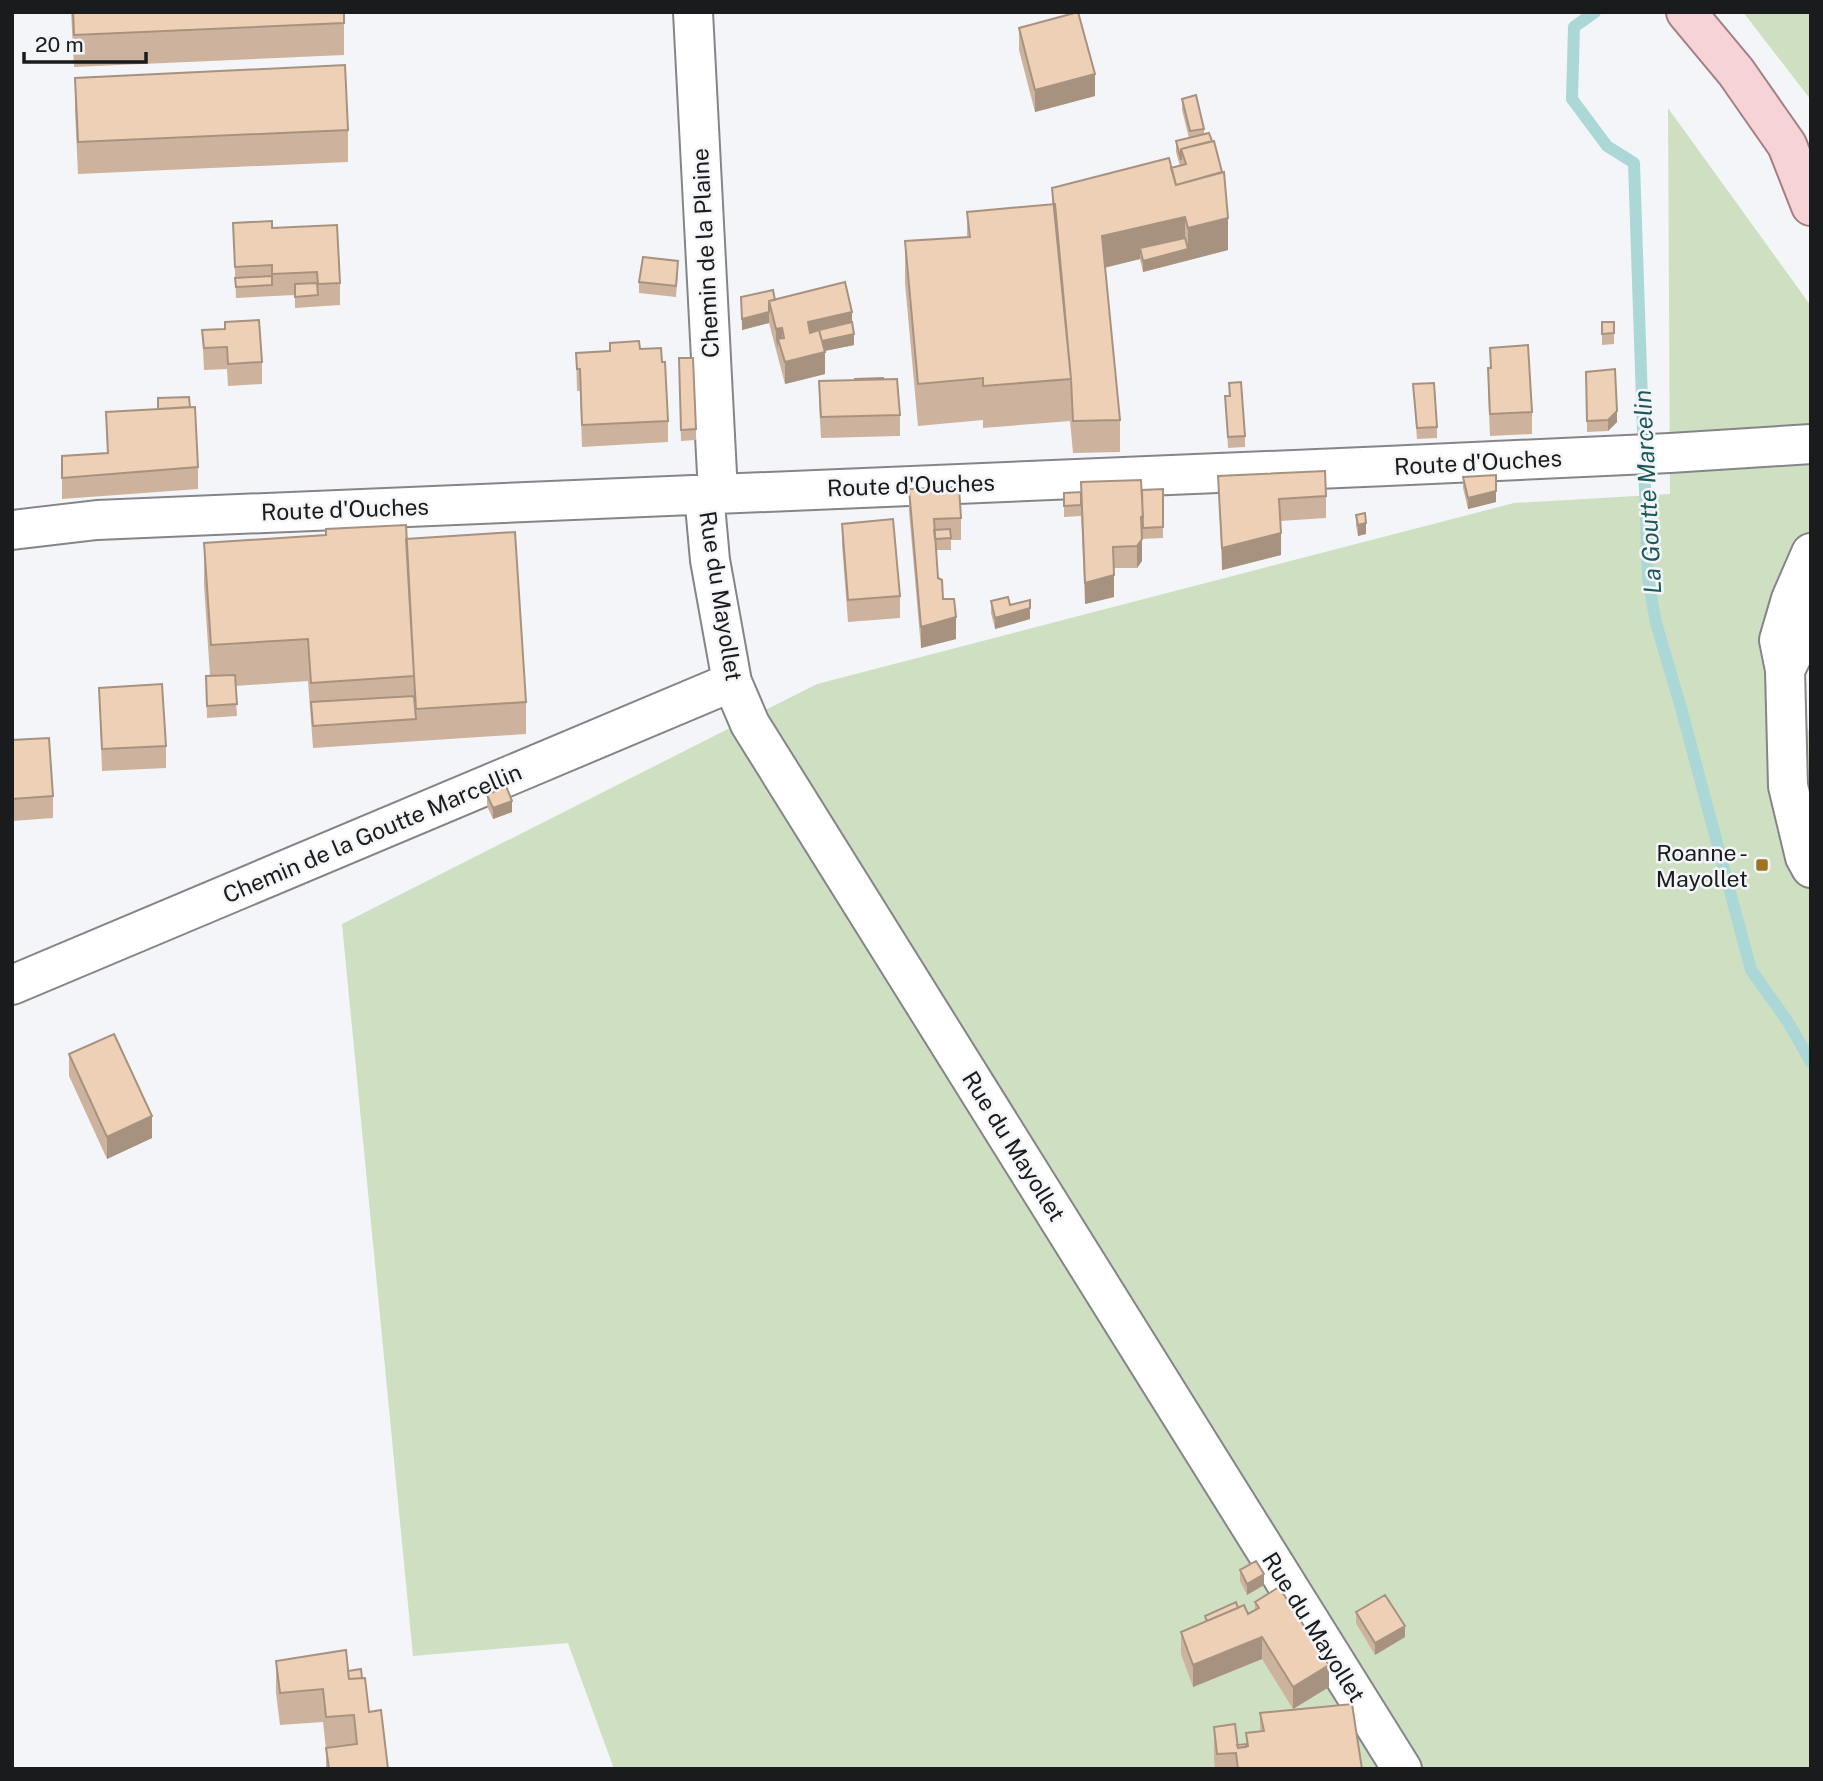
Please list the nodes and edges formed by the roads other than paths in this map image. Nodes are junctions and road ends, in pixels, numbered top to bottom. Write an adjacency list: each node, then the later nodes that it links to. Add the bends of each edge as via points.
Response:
1 (693, 12): 6 (street, Chemin de la Plaine)
2 (1686, 12): 3 (main road)
3 (1799, 154): 4 (main road)
4 (1811, 206)
5 (1811, 444): 6 (street, Route d'Ouches)
6 (711, 494): 7 (street, Route d'Ouches, via 97,520); 11 (street, Rue du Mayollet, via 710,560)
7 (12, 530)
8 (1811, 553): 10 (street, via 1779,640)
9 (1811, 618): 10 (street)
10 (1785, 670): 12 (street, via 1788,786)
11 (732, 682): 13 (street, Chemin de la Goutte Marcellin); 14 (street, Rue du Mayollet, via 750,724)
12 (1811, 868)
13 (12, 985)
14 (1402, 1769)

